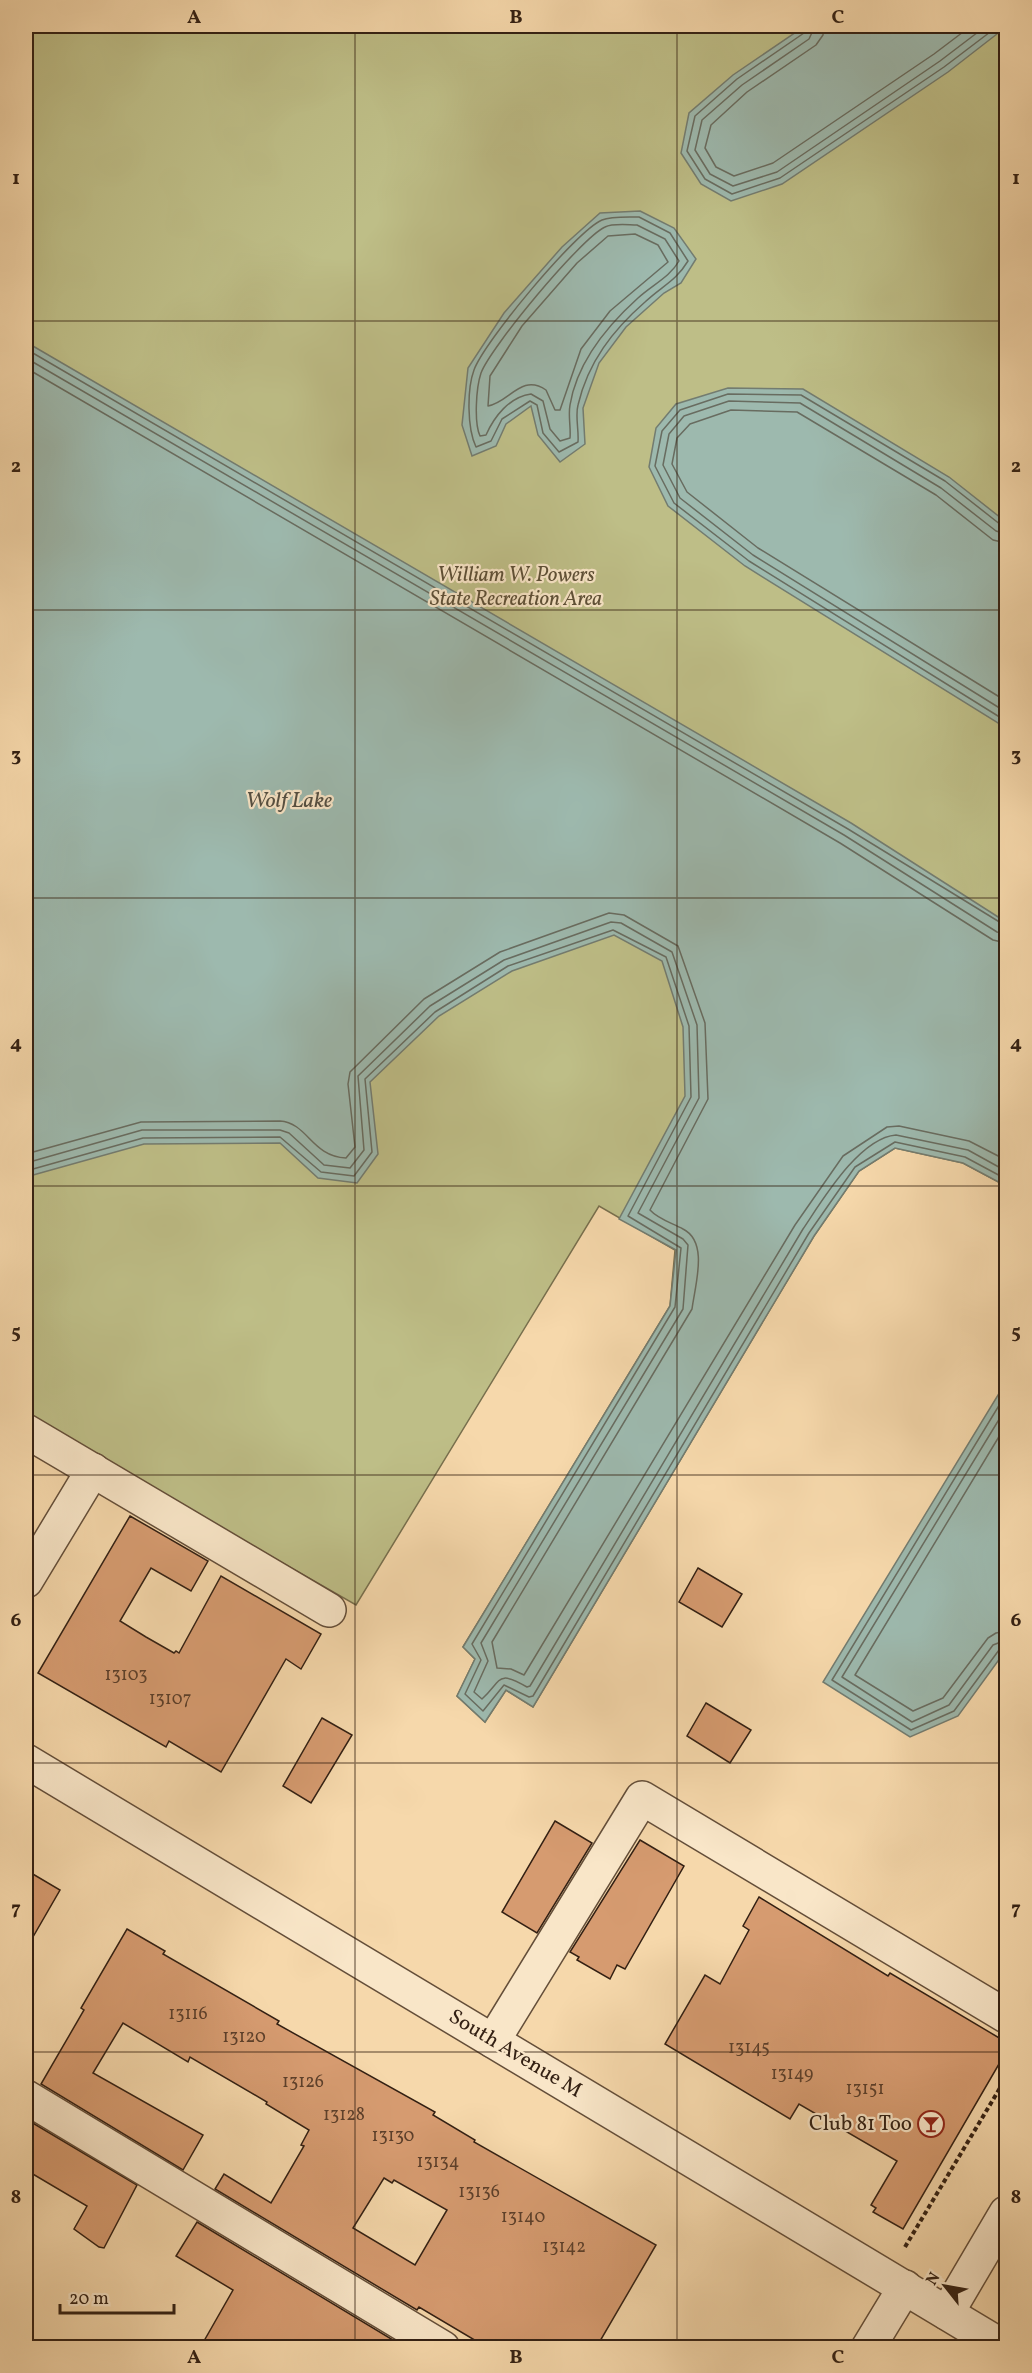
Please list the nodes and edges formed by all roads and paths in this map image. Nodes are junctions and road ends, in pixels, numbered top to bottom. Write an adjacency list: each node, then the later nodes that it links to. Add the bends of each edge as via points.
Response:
1 (26, 1431): 2 (street)
2 (93, 1470): 3 (street); 4 (street)
3 (26, 1581)
4 (329, 1610)
5 (26, 1761): 7 (street, South Avenue M)
6 (1006, 2016): 7 (street, via 642,1798)
7 (493, 2041): 12 (street, South Avenue M)
8 (1006, 2078): 11 (path)
9 (26, 2097): 14 (street)
10 (1006, 2213): 13 (street)
11 (900, 2255)
12 (905, 2288): 13 (street, South Avenue M); 15 (street)
13 (947, 2313): 16 (street, South Avenue M)
14 (443, 2348)
15 (868, 2348)
16 (1005, 2348)

